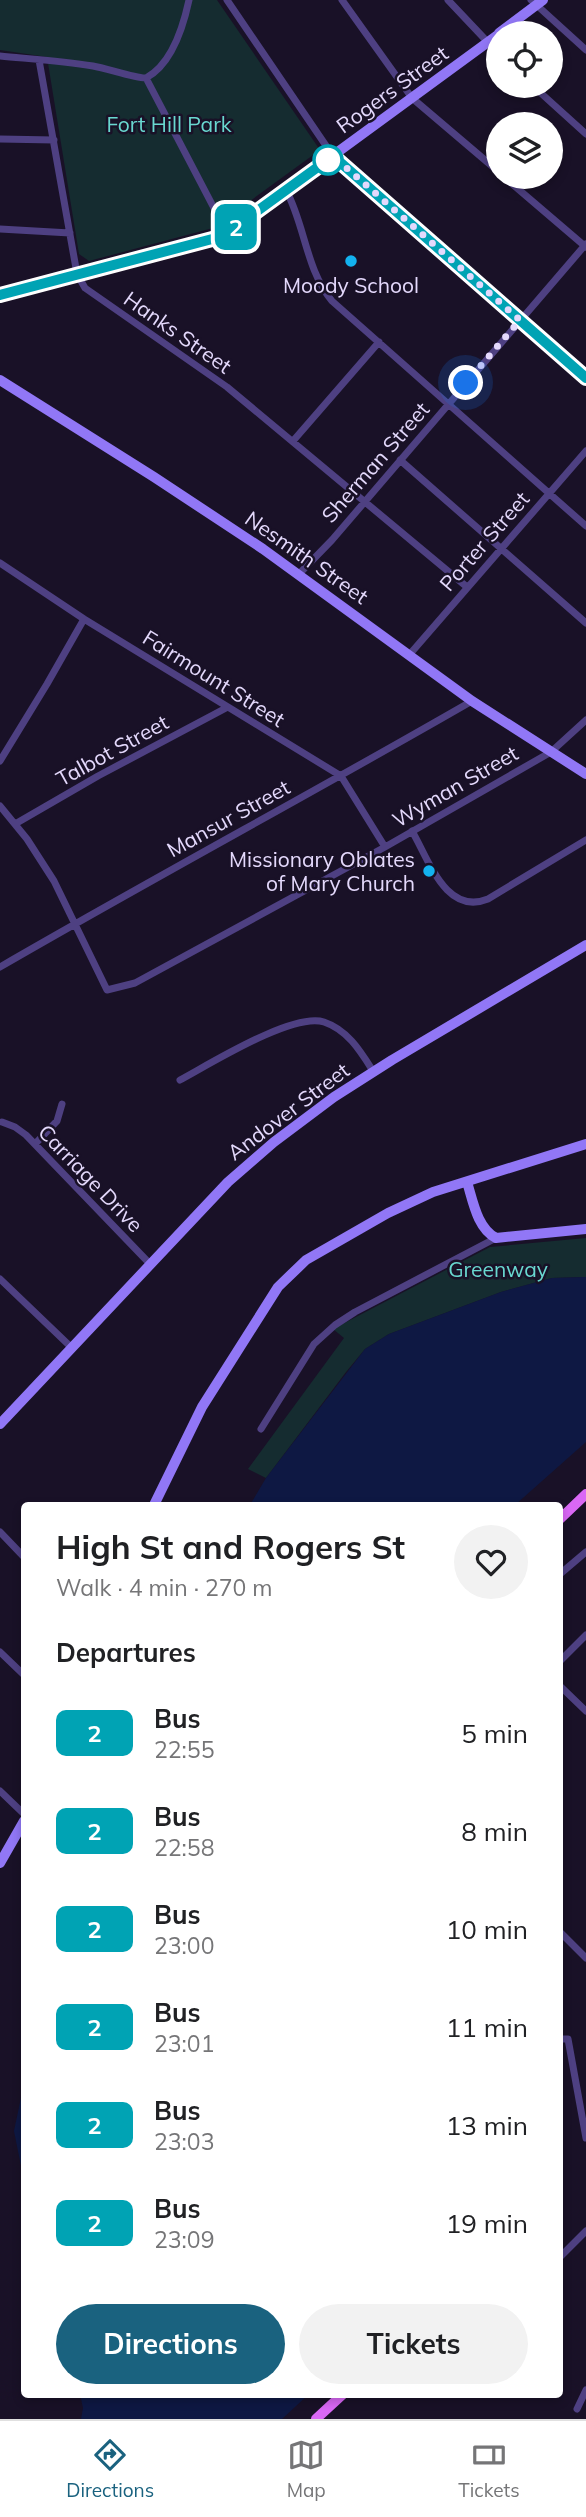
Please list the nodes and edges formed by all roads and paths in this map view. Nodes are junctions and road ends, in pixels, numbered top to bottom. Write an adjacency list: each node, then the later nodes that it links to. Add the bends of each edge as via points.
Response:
1 (189, 0): 11 (street, via 165,63)
2 (227, 0): 17 (street)
3 (342, 0): 12 (street)
4 (448, 0): 7 (street)
5 (536, 2): 6 (street, Rogers Street); 8 (street)
6 (513, 21)
7 (486, 43): 12 (street, Rogers Street)
8 (586, 50)
9 (0, 56): 10 (street)
10 (39, 60): 11 (street); 16 (street)
11 (146, 78): 23 (street)
12 (412, 98): 17 (street, Rogers Street); 18 (street)
13 (546, 98): 14 (street)
14 (586, 134)
15 (0, 139): 16 (street)
16 (54, 140): 22 (street)
17 (333, 156): 20 (street, Rogers Street); 27 (street)
18 (486, 161)
19 (518, 189): 24 (street)
20 (286, 190): 23 (street, Rogers Street); 28 (street, via 325,292)
21 (0, 229): 22 (street)
22 (70, 233): 25 (street)
23 (227, 233): 25 (street, Rogers Street)
24 (586, 246): 27 (street, Sherman Street)
25 (77, 274): 26 (street, Rogers Street); 32 (street, Hanks Street, via 85,288 227,387)
26 (0, 295)
27 (520, 320): 29 (street); 31 (street, Sherman Street)
28 (379, 342): 31 (street); 32 (street)
29 (586, 378)
30 (0, 380): 40 (street, Nesmith Street)
31 (448, 404): 34 (street, Sherman Street); 35 (street)
32 (293, 441): 36 (street, Hanks Street)
33 (586, 451): 35 (street, Porter Street)
34 (401, 460): 36 (street, Sherman Street); 38 (street)
35 (550, 492): 37 (street); 38 (street, Porter Street)
36 (364, 502): 40 (street, Sherman Street); 41 (street, Hanks Street)
37 (586, 526)
38 (502, 549): 41 (street, Porter Street); 43 (street)
39 (0, 564): 42 (street, Fairmount Street)
40 (299, 574): 44 (street, Nesmith Street)
41 (467, 587): 44 (street, Porter Street)
42 (84, 619): 46 (street, Fairmount Street); 49 (street)
43 (586, 623)
44 (410, 654): 45 (street, Nesmith Street)
45 (472, 701): 48 (street, Nesmith Street); 51 (street, Mansur Street)
46 (226, 708): 51 (street, Fairmount Street); 53 (street, Talbot Street)
47 (586, 720): 48 (street, Wyman Street)
48 (551, 751): 50 (street, Nesmith Street); 54 (street, Wyman Street)
49 (0, 761)
50 (586, 774)
51 (341, 776): 56 (street, Fairmount Street); 57 (street, Mansur Street)
52 (0, 806): 53 (street)
53 (15, 824): 57 (street, via 54,881)
54 (412, 831): 55 (street, via 449,894 470,904 488,899); 56 (street, Wyman Street)
55 (586, 840)
56 (385, 847): 57 (street, Wyman Street, via 135,983 107,990)
57 (75, 924): 59 (street, Mansur Street)
58 (586, 945): 60 (street, Andover Street)
59 (0, 967)
60 (373, 1072): 61 (street, via 347,1037 315,1020 290,1025); 69 (street, Andover Street, via 258,1155)
61 (180, 1080)
62 (62, 1104): 64 (street, via 57,1121)
63 (2, 1122): 64 (street, Carriage Drive)
64 (35, 1144): 69 (street, Carriage Drive)
65 (586, 1144): 66 (street)
66 (467, 1182): 68 (street, via 481,1222); 75 (street, via 433,1192 350,1234 306,1260 278,1287 202,1407)
67 (586, 1229): 68 (street)
68 (496, 1238): 73 (street, via 335,1325 314,1344)
69 (150, 1265): 71 (street, Andover Street)
70 (0, 1279): 71 (street)
71 (72, 1348): 72 (street, Andover Street)
72 (0, 1424)
73 (261, 1429)
74 (586, 1494): 76 (main road)
75 (155, 1502)
76 (563, 1516)
77 (0, 1532): 79 (street)
78 (586, 1552): 80 (street)
79 (21, 1554)
80 (563, 1571)
81 (586, 1635): 83 (street)
82 (0, 1652): 84 (street)
83 (563, 1658)
84 (21, 1672)
85 (563, 1689): 86 (street)
86 (586, 1711)
87 (0, 1791): 88 (street)
88 (21, 1811)
89 (21, 1826): 90 (street)
90 (0, 1863)
91 (563, 1935): 92 (street)
92 (586, 1958)
93 (563, 2039): 94 (street, via 568,2039)
94 (586, 2138)
95 (586, 2231): 96 (street)
96 (563, 2254)
97 (586, 2390): 99 (street)
98 (338, 2398): 100 (main road)
99 (577, 2409)
100 (316, 2419)

